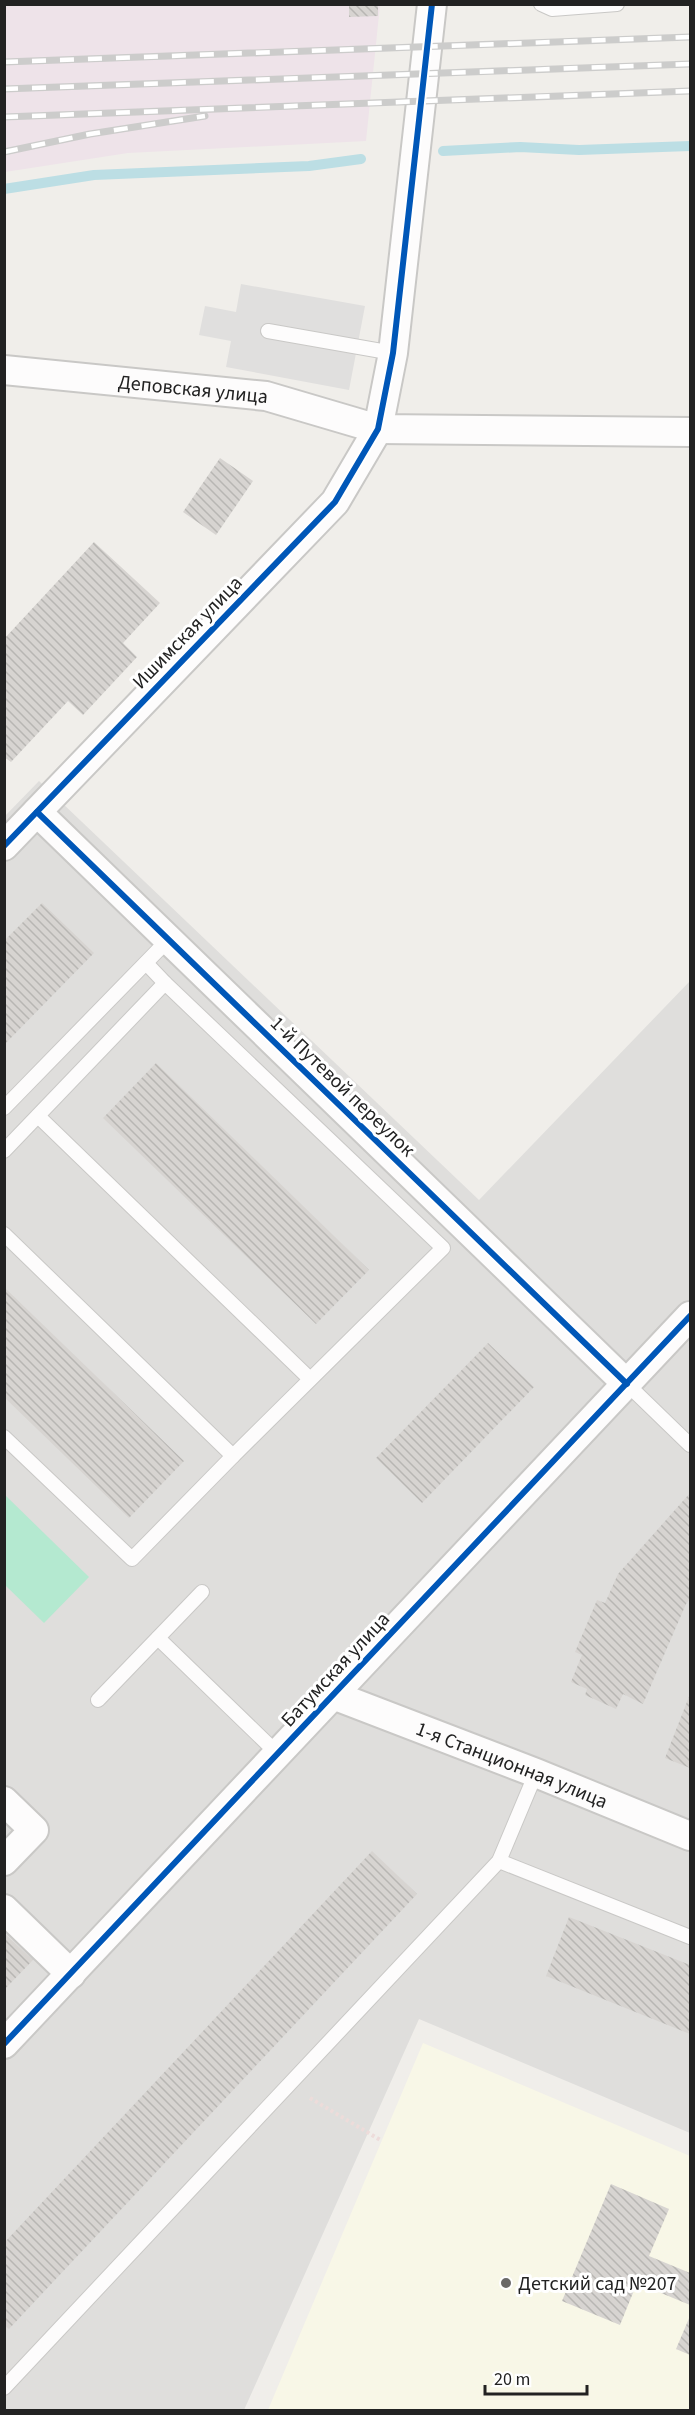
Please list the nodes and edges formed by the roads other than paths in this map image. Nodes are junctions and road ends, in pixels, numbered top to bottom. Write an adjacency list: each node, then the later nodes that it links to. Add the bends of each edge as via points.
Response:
1 (432, 4): 5 (street, Ишимская улица)
2 (540, 4): 3 (lane, via 552,9)
3 (617, 4)
4 (268, 331): 5 (lane)
5 (393, 353): 7 (street, Ишимская улица)
6 (4, 370): 7 (street, Деповская улица, via 266,396)
7 (378, 429): 8 (street, Деповская улица); 9 (street, Ишимская улица, via 335,502)
8 (690, 432)
9 (37, 812): 10 (street, Ишимская улица); 11 (street, 1-й Путевой переулок)
10 (4, 846)
11 (168, 940): 12 (lane); 20 (street, 1-й Путевой переулок)
12 (146, 963): 13 (lane); 14 (lane)
13 (165, 983): 15 (lane); 19 (lane, via 443,1248)
14 (4, 1108)
15 (38, 1116): 16 (lane); 19 (lane)
16 (4, 1151)
17 (4, 1234): 23 (lane)
18 (690, 1316): 20 (street, Батумская улица)
19 (310, 1379): 23 (lane)
20 (627, 1384): 22 (lane); 26 (street, Батумская улица)
21 (4, 1437): 23 (lane, via 132,1559)
22 (690, 1445)
23 (233, 1455)
24 (202, 1592): 25 (lane)
25 (158, 1638): 27 (lane); 28 (lane)
26 (333, 1695): 28 (street, Батумская улица); 29 (street, 1-я Станционная улица)
27 (98, 1700)
28 (278, 1754): 36 (street, Батумская улица)
29 (536, 1773): 31 (street, 1-я Станционная улица); 33 (lane)
30 (4, 1801): 32 (street, via 34,1830)
31 (690, 1836)
32 (4, 1861)
33 (499, 1861): 35 (lane); 38 (lane)
34 (4, 1909): 36 (street)
35 (690, 1937)
36 (71, 1974): 37 (street, Батумская улица)
37 (4, 2044)
38 (4, 2388)

